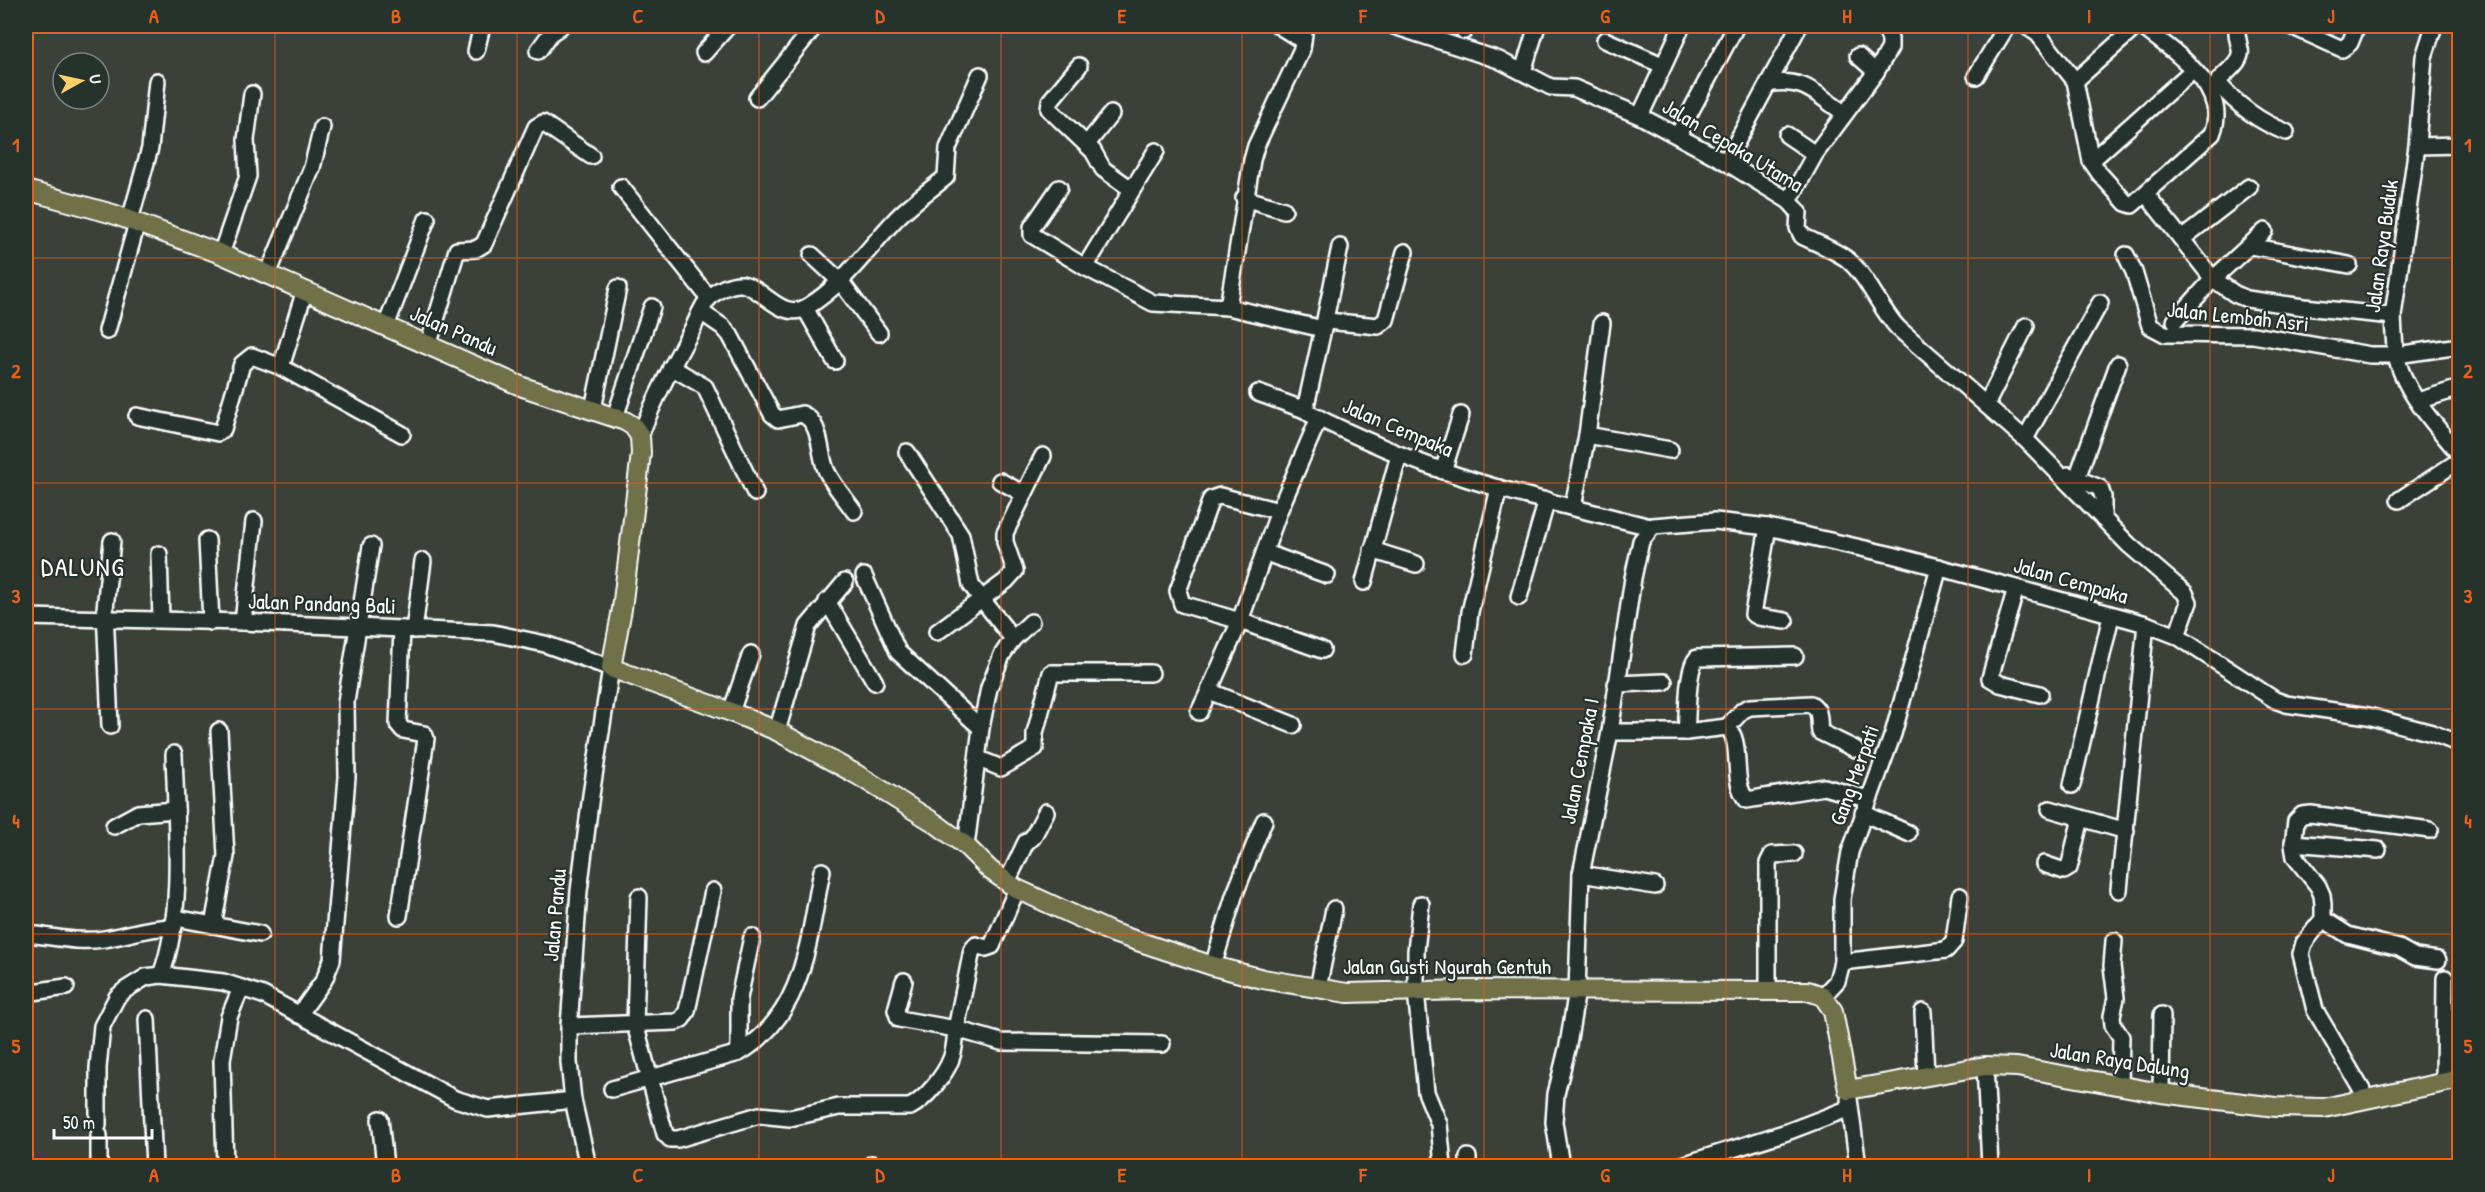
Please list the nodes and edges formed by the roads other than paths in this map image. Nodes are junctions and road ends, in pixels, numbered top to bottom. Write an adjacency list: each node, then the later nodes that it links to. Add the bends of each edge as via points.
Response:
1 (482, 26): 22 (street)
2 (561, 26): 23 (street)
3 (728, 26): 24 (street)
4 (815, 26): 37 (street)
5 (1279, 26): 21 (street)
6 (1305, 26): 21 (street)
7 (1394, 26): 29 (street, Jalan Cepaka Utama, via 1452,43)
8 (1536, 26): 29 (street)
9 (1682, 26): 26 (street)
10 (1736, 26): 43 (street)
11 (1799, 26): 35 (street)
12 (1884, 26): 30 (street, via 1891,44)
13 (2007, 26): 32 (street)
14 (2139, 26): 28 (street); 34 (street)
15 (2237, 26): 42 (street, via 2240,58 2218,83 2238,104)
16 (2291, 26): 17 (street, via 2342,49 2350,43)
17 (2357, 26)
18 (2433, 26): 47 (street, Jalan Raya Buduk, via 2424,57)
19 (2038, 28): 34 (street)
20 (1605, 40): 26 (street)
21 (1303, 41): 59 (street, via 1256,146)
22 (476, 51)
23 (538, 51)
24 (704, 53)
25 (1858, 56): 30 (street)
26 (1662, 65): 40 (street)
27 (1079, 66): 45 (street, via 1050,101 1049,110)
28 (2193, 70): 51 (street); 58 (street, via 2206,81 2211,92 2215,127)
29 (1523, 71): 40 (street, Jalan Cepaka Utama, via 1551,87 1574,88)
30 (1876, 72): 38 (street)
31 (980, 75): 76 (street, via 948,148 946,177 896,219)
32 (1976, 76)
33 (157, 81): 63 (street, via 150,148)
34 (2075, 81): 51 (street)
35 (1768, 84): 38 (street, via 1797,82); 52 (street)
36 (252, 94): 69 (street, via 246,140 248,176)
37 (757, 98)
38 (1844, 113): 49 (street)
39 (1111, 114): 45 (street)
40 (1640, 116): 43 (street, Jalan Cepaka Utama)
41 (322, 126): 74 (street, via 312,168)
42 (2286, 132)
43 (1678, 135): 52 (street, Jalan Cepaka Utama)
44 (1787, 135): 49 (street)
45 (1087, 144): 57 (street, via 1103,169)
46 (2460, 145): 47 (street)
47 (2417, 146): 85 (street, Jalan Raya Buduk)
48 (1156, 151): 57 (street)
49 (1815, 154): 60 (street)
50 (591, 156): 93 (street, via 543,123 536,127 484,243 476,249 457,249)
51 (2091, 161): 58 (street, via 2128,204)
52 (1726, 162): 60 (street, Jalan Cepaka Utama)
53 (621, 187): 79 (street)
54 (2249, 187): 65 (street)
55 (1059, 188): 72 (street, via 1032,226 1032,235)
56 (26, 189): 63 (main road, Jalan Pandu)
57 (1131, 189): 72 (street)
58 (2146, 194): 65 (street)
59 (1244, 198): 61 (street); 82 (street)
60 (1790, 201): 103 (street, Jalan Cepaka Utama, via 1799,212 1802,236 1846,259 1893,322)
61 (1284, 210)
62 (427, 219): 89 (street)
63 (134, 222): 69 (main road, Jalan Pandu); 91 (street)
64 (2265, 231): 66 (street)
65 (2183, 238): 75 (street)
66 (2250, 246): 73 (street); 75 (street)
67 (1340, 247): 88 (street)
68 (1405, 252): 88 (street, via 1382,324)
69 (221, 255): 74 (main road, Jalan Pandu)
70 (812, 255): 76 (street)
71 (2126, 255): 95 (street, Jalan Lembah Asri, via 2150,326 2159,333 2253,335 2357,354)
72 (1088, 263): 82 (street, via 1153,303)
73 (2349, 265)
74 (268, 274): 78 (main road, Jalan Pandu)
75 (2213, 279): 85 (street, via 2247,299); 86 (street)
76 (841, 282): 83 (street); 92 (street)
77 (618, 288): 104 (street)
78 (305, 291): 89 (main road, Jalan Pandu); 98 (street)
79 (709, 298): 83 (street, via 727,287 747,286 783,308); 84 (street)
80 (2100, 303): 113 (street)
81 (652, 307): 108 (street)
82 (1228, 307): 88 (street)
83 (805, 308): 96 (street)
84 (701, 312): 99 (street); 130 (street, via 730,336 772,414 778,419 802,414 811,420 826,470)
85 (2393, 316): 95 (street, Jalan Raya Buduk)
86 (2175, 321)
87 (1602, 323): 111 (street)
88 (1325, 325): 105 (street)
89 (386, 326): 93 (main road, Jalan Pandu)
90 (2026, 326): 103 (street)
91 (107, 331)
92 (879, 333)
93 (428, 346): 104 (main road, Jalan Pandu, via 523,387)
94 (2460, 346): 95 (street, Jalan Lembah Asri)
95 (2396, 355): 102 (street, Jalan Raya Buduk, via 2404,380)
96 (835, 361)
97 (2118, 364): 122 (street)
98 (281, 367): 106 (street, via 256,357 245,360 223,429 218,433); 110 (street)
99 (671, 367): 112 (street); 125 (street, via 705,387)
100 (2460, 388): 102 (street)
101 (1258, 393): 105 (street, Jalan Cempaka)
102 (2418, 401): 117 (street, Jalan Raya Buduk)
103 (1986, 405): 113 (street, Jalan Cepaka Utama)
104 (593, 409): 108 (main road, Jalan Pandu)
105 (1305, 410): 109 (street, Jalan Cempaka)
106 (137, 416)
107 (1461, 416): 121 (street)
108 (615, 417): 112 (main road, Jalan Pandu, via 633,426)
109 (1319, 418): 116 (street, Jalan Cempaka); 131 (street)
110 (402, 434)
111 (1587, 435): 114 (street); 129 (street)
112 (640, 436): 172 (main road, Jalan Pandu)
113 (2025, 439): 120 (street, Jalan Cepaka Utama)
114 (1670, 450)
115 (908, 452): 151 (street, via 961,535 968,578)
116 (1399, 454): 121 (street, Jalan Cempaka); 139 (street)
117 (2460, 455)
118 (1043, 456): 126 (street)
119 (2460, 460): 128 (street)
120 (2056, 470): 122 (street, Jalan Cepaka Utama); 132 (street, Jalan Cepaka Utama)
121 (1443, 471): 124 (street, Jalan Cempaka)
122 (2077, 478): 132 (street, Jalan Cepaka Utama, via 2100,488)
123 (1000, 481): 126 (street)
124 (1499, 488): 127 (street, Jalan Cempaka); 170 (street, via 1470,612)
125 (755, 493)
126 (1024, 494): 151 (street, via 1004,538 1015,571)
127 (1547, 500): 129 (street, Jalan Cempaka); 150 (street)
128 (2399, 500)
129 (1574, 507): 134 (street, Jalan Cempaka)
130 (854, 511)
131 (1279, 511): 140 (street); 157 (street, via 1220,496 1212,499 1178,591 1184,606)
132 (2103, 519): 166 (street, Jalan Cepaka Utama, via 2185,593 2188,602)
133 (254, 521): 160 (street)
134 (1650, 527): 135 (street, Jalan Cempaka, via 1715,521); 176 (street, Jalan Cempaka I, via 1641,542)
135 (1768, 527): 144 (street, Jalan Cempaka); 158 (street, via 1753,614)
136 (207, 540): 159 (street)
137 (112, 541): 156 (street)
138 (371, 546): 163 (street)
139 (1372, 550): 143 (street); 148 (street)
140 (1266, 553): 145 (street); 157 (street)
141 (159, 554): 155 (street)
142 (423, 561): 164 (street)
143 (1416, 564)
144 (1939, 567): 149 (street, Jalan Cempaka); 194 (street, Gang Merpati, via 1893,734)
145 (1327, 575)
146 (864, 576): 184 (street, via 898,652)
147 (845, 582): 152 (street)
148 (1364, 582)
149 (2016, 588): 153 (street, Jalan Cempaka); 178 (street, via 1990,678)
150 (1519, 597)
151 (981, 600): 165 (street); 167 (street)
152 (827, 601): 174 (street); 186 (street, via 808,626)
153 (2111, 616): 162 (street, Jalan Cempaka); 193 (street)
154 (26, 617): 156 (street, Jalan Pandang Bali)
155 (161, 619): 156 (street, Jalan Pandang Bali); 159 (street, Jalan Pandang Bali)
156 (106, 620): 182 (street)
157 (1240, 621): 168 (street); 177 (street)
158 (1785, 621)
159 (211, 622): 160 (street, Jalan Pandang Bali)
160 (243, 622): 163 (street, Jalan Pandang Bali)
161 (1031, 622): 167 (street)
162 (2146, 624): 166 (street, Jalan Cempaka); 202 (street)
163 (358, 627): 164 (street, Jalan Pandang Bali); 242 (street, via 345,709 347,777 332,960 324,980)
164 (408, 629): 172 (street, Jalan Pandang Bali, via 493,633 545,644); 219 (street, via 398,721 400,729 424,734 426,739)
165 (937, 632)
166 (2177, 636): 189 (street, Jalan Cempaka, via 2275,700 2368,716)
167 (1013, 639): 184 (street, via 995,670)
168 (1322, 650)
169 (751, 654): 179 (street)
170 (1465, 654)
171 (1795, 656): 188 (street, via 1697,658 1691,674)
172 (614, 669): 179 (main road, Jalan Gusti Ngurah Gentuh); 246 (street, Jalan Pandu, via 591,795)
173 (1151, 673): 192 (street, via 1051,673 1035,733 1035,748 1001,768)
174 (875, 682)
175 (1664, 682): 176 (street)
176 (1616, 684): 187 (street, Jalan Cempaka I)
177 (1209, 691): 180 (street); 181 (street)
178 (2040, 694)
179 (731, 712): 186 (main road, Jalan Gusti Ngurah Gentuh)
180 (1200, 712)
181 (1293, 725)
182 (110, 726)
183 (1727, 727): 188 (street); 190 (street, via 1750,707 1811,704 1819,717 1820,732); 194 (street, via 1733,734 1740,786 1747,800 1824,787)
184 (981, 728): 192 (street)
185 (219, 731): 222 (street, via 226,856)
186 (777, 731): 205 (main road, Jalan Gusti Ngurah Gentuh, via 856,774)
187 (1610, 732): 188 (street); 210 (street, Jalan Cempaka I)
188 (1686, 732)
189 (2460, 744)
190 (1855, 748)
191 (174, 754): 196 (street)
192 (978, 759): 205 (street)
193 (2072, 785)
194 (1865, 806): 203 (street); 228 (street, Gang Merpati, via 1844,878)
195 (2050, 809): 198 (street)
196 (176, 810): 200 (street, via 138,813); 221 (street)
197 (1046, 812): 211 (street, via 1033,837 1026,842)
198 (2081, 819): 202 (street); 208 (street, via 2069,868 2064,871)
199 (1264, 821): 229 (street)
200 (114, 826)
201 (2430, 830): 204 (street, via 2311,814 2296,821)
202 (2126, 831): 213 (street)
203 (1908, 833)
204 (2293, 843): 206 (street); 220 (street, via 2295,857 2322,895)
205 (966, 846): 211 (main road, Jalan Gusti Ngurah Gentuh)
206 (2378, 850)
207 (1794, 854): 237 (street, via 1772,855 1767,863)
208 (2044, 864)
209 (822, 872): 249 (street, via 796,985 769,1032)
210 (1581, 874): 212 (street); 236 (street, Jalan Cempaka I)
211 (1012, 886): 229 (main road, Jalan Gusti Ngurah Gentuh, via 1104,929); 247 (street, via 992,946 976,945 972,950)
212 (1655, 886)
213 (2119, 890)
214 (713, 891): 245 (street, via 685,1015 676,1022)
215 (1960, 896): 228 (street, via 1954,941 1946,950)
216 (639, 897): 245 (street)
217 (1421, 904): 238 (street)
218 (1334, 909): 235 (street)
219 (399, 916)
220 (2323, 919): 227 (street, via 2348,935 2399,948 2415,957); 259 (street, via 2304,943 2301,954 2315,1010 2362,1090)
221 (175, 923): 222 (street); 223 (street, via 87,941); 230 (street)
222 (213, 925): 224 (street)
223 (29, 934)
224 (260, 934)
225 (752, 937): 249 (street, via 739,998)
226 (2114, 941): 254 (street, via 2116,998 2112,1016 2121,1037)
227 (2438, 960)
228 (1842, 962): 240 (street, Gang Merpati, via 1837,981)
229 (1212, 966): 235 (main road, Jalan Gusti Ngurah Gentuh)
230 (161, 975): 234 (street); 261 (street, via 146,977 125,990 102,1026 98,1068)
231 (2445, 978): 253 (street)
232 (904, 981): 247 (street, via 896,1010 898,1019)
233 (66, 987): 239 (street)
234 (241, 988): 242 (street); 263 (street, via 230,1017 222,1060)
235 (1318, 988): 238 (main road, Jalan Gusti Ngurah Gentuh, via 1347,993)
236 (1577, 990): 237 (main road, Jalan Gusti Ngurah Gentuh); 238 (main road, Jalan Gusti Ngurah Gentuh); 267 (street, Jalan Cempaka I, via 1556,1095 1554,1122)
237 (1768, 990): 240 (main road, Jalan Gusti Ngurah Gentuh, via 1808,990)
238 (1416, 991): 266 (street, via 1426,1092 1439,1125)
239 (26, 993)
240 (1823, 996): 257 (main road, via 1836,1020)
241 (1923, 1012): 251 (street)
242 (299, 1015): 258 (street, via 455,1099 481,1108)
243 (2162, 1015): 256 (street)
244 (147, 1019): 262 (street)
245 (635, 1024): 246 (street); 252 (street)
246 (569, 1026): 258 (street, Jalan Pandu)
247 (956, 1029): 248 (street, via 1001,1042); 252 (street, via 947,1068 922,1099 910,1107 839,1107 790,1118 759,1115 672,1139 665,1134)
248 (1162, 1044)
249 (740, 1053): 252 (street)
250 (1985, 1066): 251 (main road, Jalan Raya Dalung); 254 (main road, Jalan Raya Dalung); 270 (street)
251 (1926, 1075): 257 (main road, Jalan Raya Dalung)
252 (649, 1079): 255 (street)
253 (2452, 1081): 259 (main road, Jalan Raya Dalung)
254 (2120, 1085): 256 (main road, Jalan Raya Dalung)
255 (612, 1089)
256 (2161, 1093): 259 (main road, Jalan Raya Dalung, via 2301,1108)
257 (1849, 1099): 268 (street, via 1795,1130); 269 (street)
258 (573, 1100): 265 (street, Jalan Pandu)
259 (2363, 1100)
260 (380, 1119): 264 (street)
261 (99, 1167)
262 (154, 1167)
263 (225, 1167)
264 (385, 1167)
265 (588, 1167)
266 (1443, 1167)
267 (1561, 1167)
268 (1679, 1167)
269 (1858, 1167)
270 (1990, 1167)

